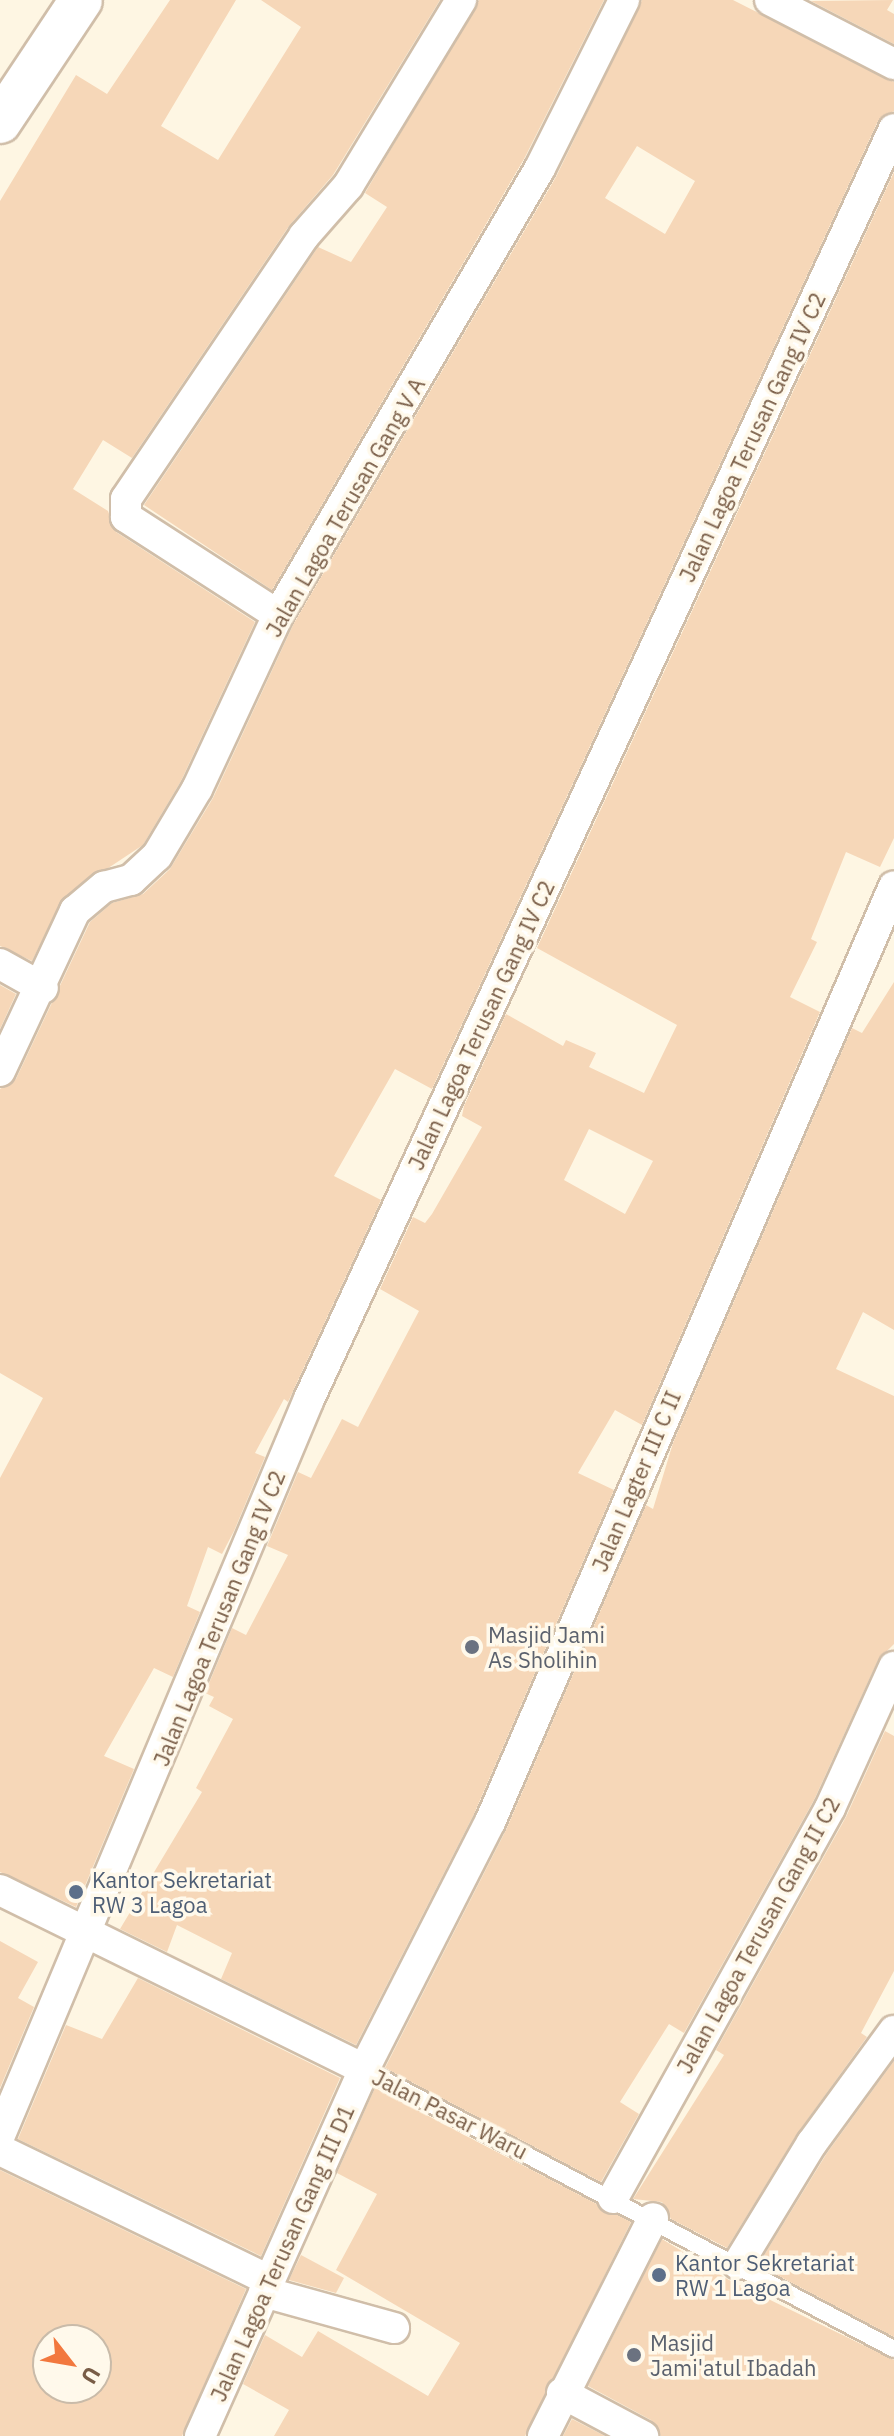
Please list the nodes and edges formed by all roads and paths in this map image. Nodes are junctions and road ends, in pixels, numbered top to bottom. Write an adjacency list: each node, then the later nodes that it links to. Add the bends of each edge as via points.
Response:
1 (81, 0): 6 (street)
2 (461, 0): 8 (street, via 348,186 304,236 126,499 126,517)
3 (624, 0): 8 (street, Jalan Lagoa Terusan Gang V A, via 540,168)
4 (770, 0): 5 (street)
5 (894, 64)
6 (5, 105)
7 (894, 129): 15 (street, Jalan Lagoa Terusan Gang IV C2, via 309,1399)
8 (278, 615): 11 (street, Jalan Lagoa Terusan Gang V A, via 197,789 157,856 131,880 104,887 75,911)
9 (894, 886): 17 (street, Jalan Lagter III C II, via 490,1822)
10 (0, 964): 11 (street)
11 (43, 988): 12 (street, Jalan Lagoa Terusan Gang V A)
12 (0, 1071)
13 (894, 1667): 20 (street, Jalan Lagoa Terusan Gang II C2, via 830,1808)
14 (0, 1890): 15 (street, Jalan Pasar Waru)
15 (89, 1931): 17 (street, Jalan Pasar Waru); 18 (street, Jalan Lagoa Terusan Gang IV C2)
16 (894, 2031): 22 (street, via 812,2143)
17 (364, 2069): 20 (lane, Jalan Pasar Waru); 23 (street, Jalan Lagoa Terusan Gang III D1)
18 (0, 2135)
19 (0, 2150): 23 (street)
20 (613, 2198): 21 (lane, Jalan Pasar Waru)
21 (653, 2218): 22 (lane, Jalan Pasar Waru); 26 (street)
22 (738, 2264): 25 (lane, Jalan Pasar Waru)
23 (267, 2286): 24 (street); 27 (street, Jalan Lagoa Terusan Gang III D1)
24 (394, 2328)
25 (894, 2349)
26 (562, 2393): 28 (street); 29 (street)
27 (200, 2436)
28 (543, 2436)
29 (643, 2436)

